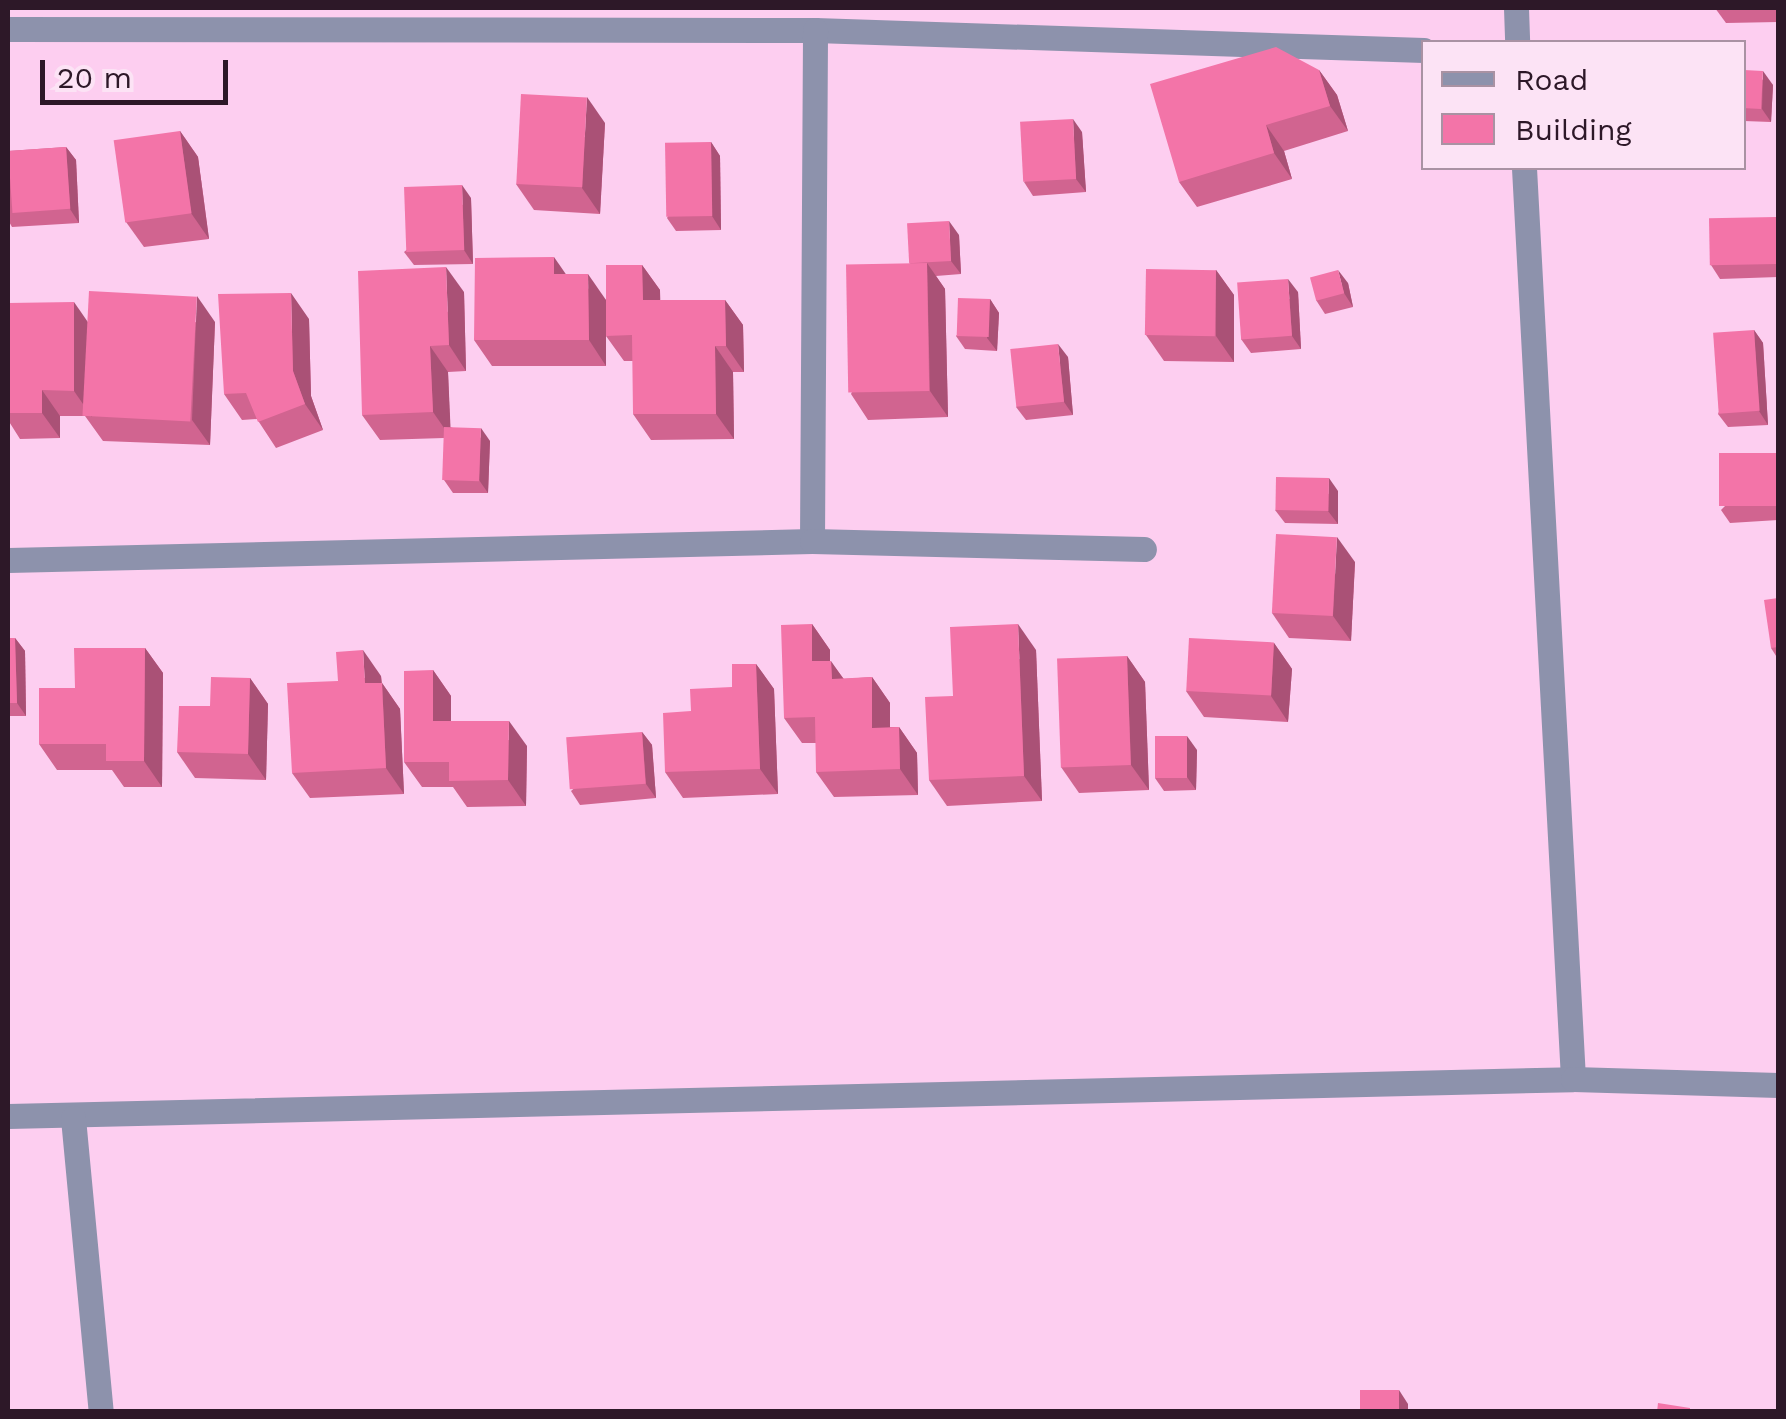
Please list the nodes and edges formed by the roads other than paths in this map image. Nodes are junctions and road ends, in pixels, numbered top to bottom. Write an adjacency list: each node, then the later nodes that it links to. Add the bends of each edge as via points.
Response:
1 (1516, 8): 4 (street)
2 (8, 29): 3 (street)
3 (815, 30): 5 (street); 7 (street)
4 (1517, 40)
5 (1421, 50)
6 (1524, 170): 10 (street)
7 (812, 542): 8 (street); 9 (street)
8 (1144, 549)
9 (8, 560)
10 (1573, 1079): 11 (street); 13 (street)
11 (1778, 1085)
12 (8, 1116): 13 (street)
13 (74, 1118): 14 (street)
14 (101, 1412)

